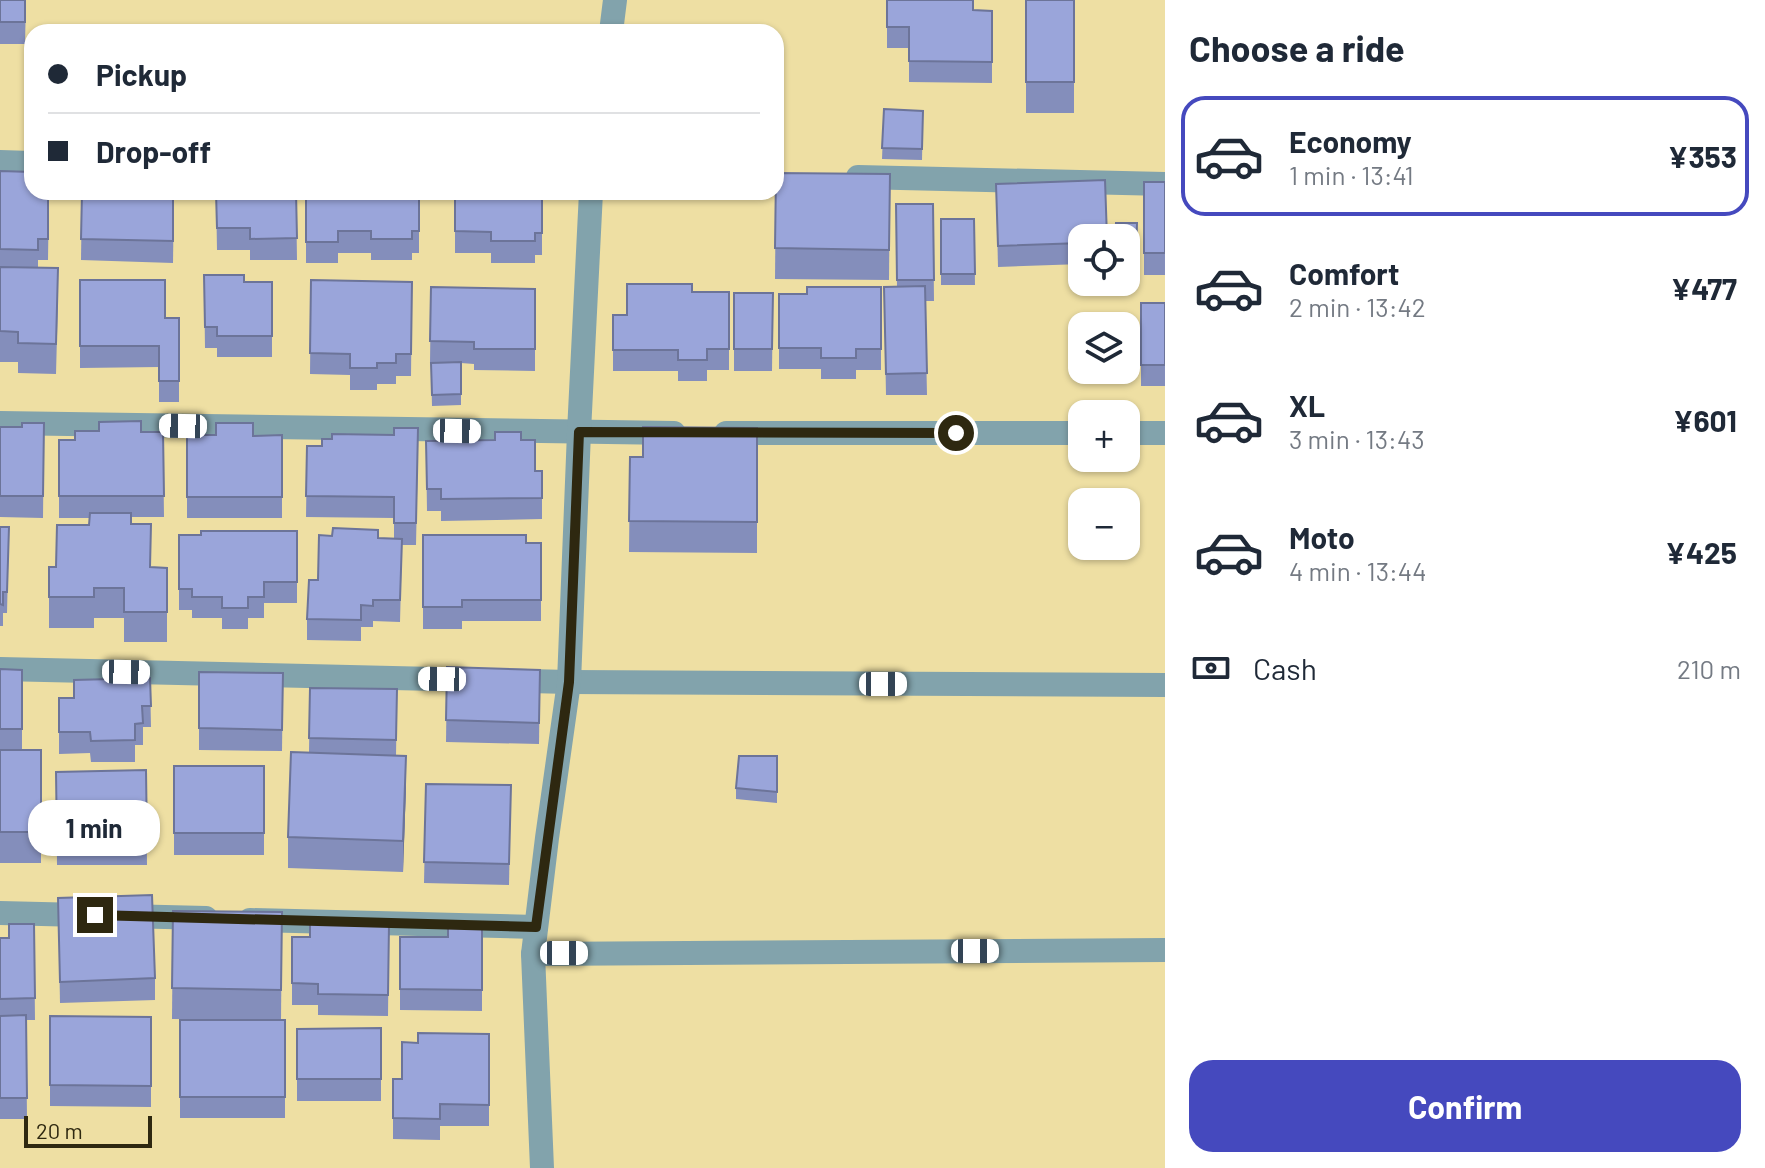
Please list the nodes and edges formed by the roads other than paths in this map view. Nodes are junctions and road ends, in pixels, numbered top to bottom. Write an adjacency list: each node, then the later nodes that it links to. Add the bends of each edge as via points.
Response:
1 (615, 0): 2 (street)
2 (612, 24)
3 (0, 162): 4 (street)
4 (24, 163)
5 (838, 176): 6 (street)
6 (1165, 184)
7 (591, 200): 9 (street)
8 (0, 423): 9 (street)
9 (579, 432): 10 (street); 14 (street)
10 (1068, 433)
11 (1140, 433): 12 (street)
12 (1165, 433)
13 (0, 669): 14 (street)
14 (569, 682): 15 (street); 17 (street)
15 (1165, 685)
16 (0, 913): 17 (street)
17 (536, 927): 19 (street)
18 (1165, 950): 19 (street)
19 (533, 954): 20 (street)
20 (542, 1168)

